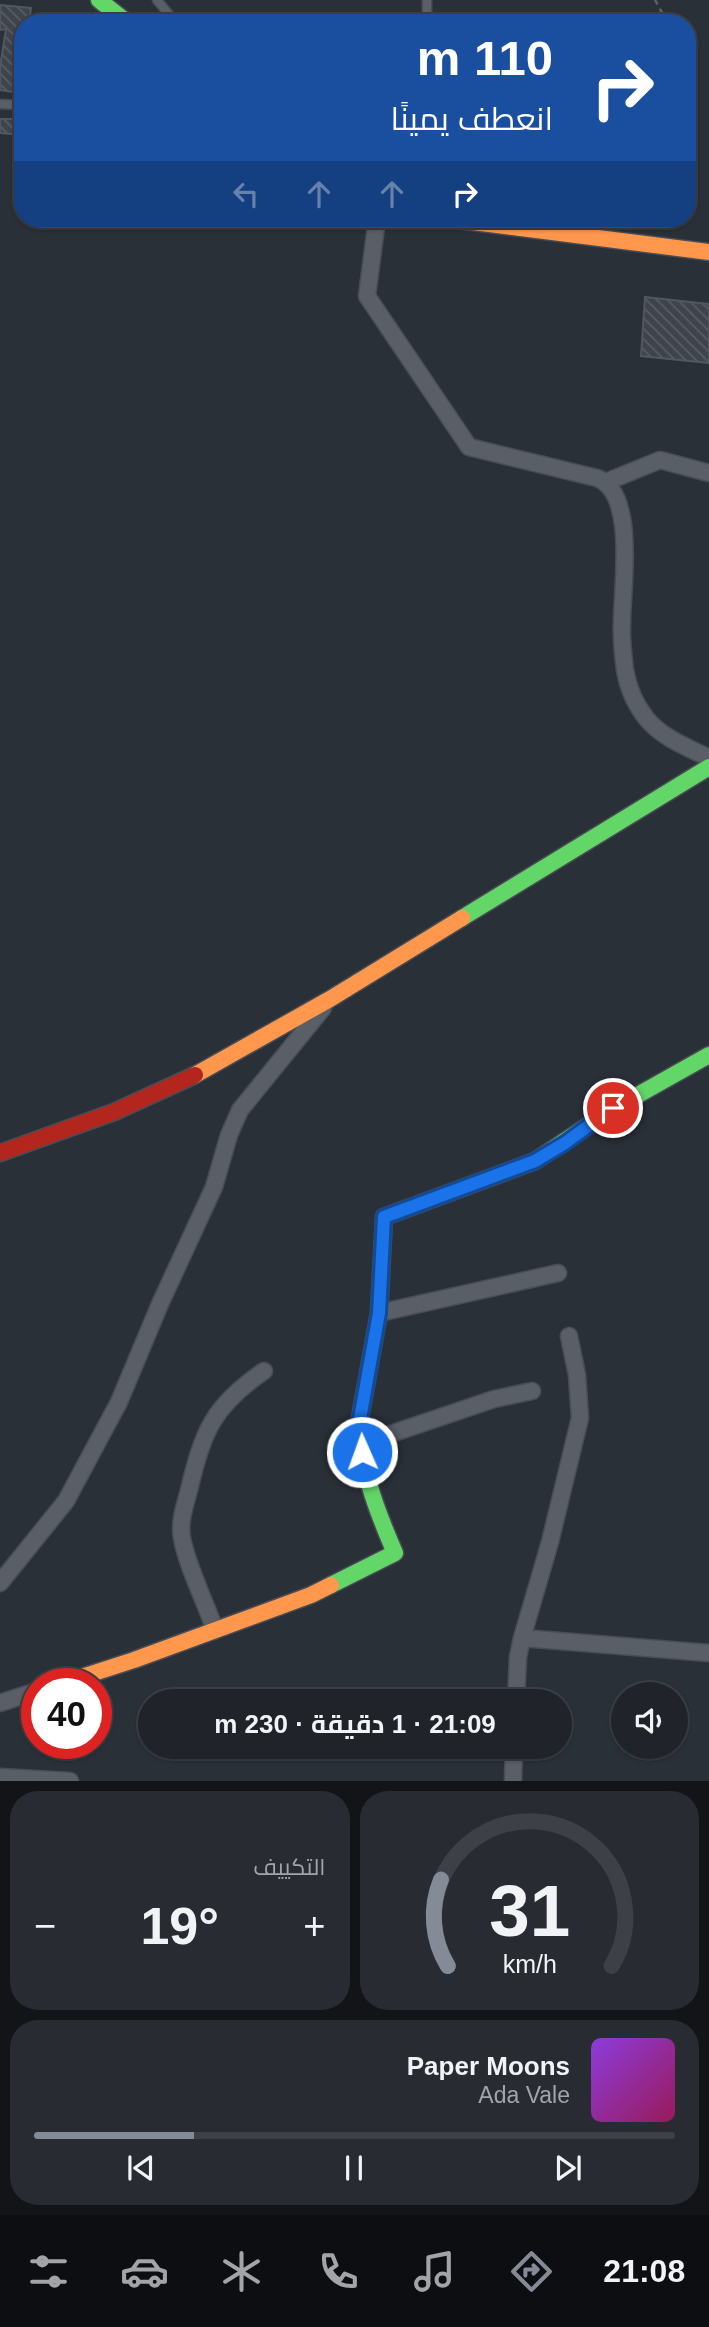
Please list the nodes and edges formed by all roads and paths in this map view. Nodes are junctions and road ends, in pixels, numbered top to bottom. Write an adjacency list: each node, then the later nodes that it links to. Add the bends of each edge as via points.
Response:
1 (80, 0): 4 (street)
2 (99, 0): 5 (street)
3 (157, 0): 6 (lane)
4 (96, 14)
5 (117, 14)
6 (169, 14)
7 (376, 228): 13 (street, via 367,296 469,447)
8 (520, 228): 11 (street)
9 (619, 228): 10 (street)
10 (709, 240)
11 (709, 252)
12 (709, 473): 13 (street, via 660,460)
13 (606, 482): 14 (street, via 621,514 623,652 629,685 653,726)
14 (709, 758)
15 (709, 767): 16 (street)
16 (330, 999): 18 (street, via 202,1072 114,1112); 25 (street, via 240,1110 214,1187 108,1424 66,1501)
17 (709, 1055): 20 (street, via 613,1108 535,1161 384,1217)
18 (0, 1153)
19 (558, 1273): 20 (street)
20 (379, 1313): 24 (street, via 360,1419)
21 (569, 1336): 27 (street, via 580,1418)
22 (264, 1371): 26 (street, via 233,1394 211,1423 198,1454 182,1521 184,1546)
23 (532, 1391): 24 (street, via 494,1399)
24 (361, 1444): 26 (street, via 374,1499 395,1553 311,1595)
25 (0, 1583)
26 (215, 1629): 29 (street)
27 (522, 1638): 28 (street); 30 (street)
28 (709, 1653)
29 (109, 1668)
30 (517, 1689)
31 (21, 1696): 32 (street)
32 (0, 1703)
33 (514, 1759): 36 (street)
34 (0, 1777): 35 (street)
35 (70, 1781)
36 (513, 1781)

